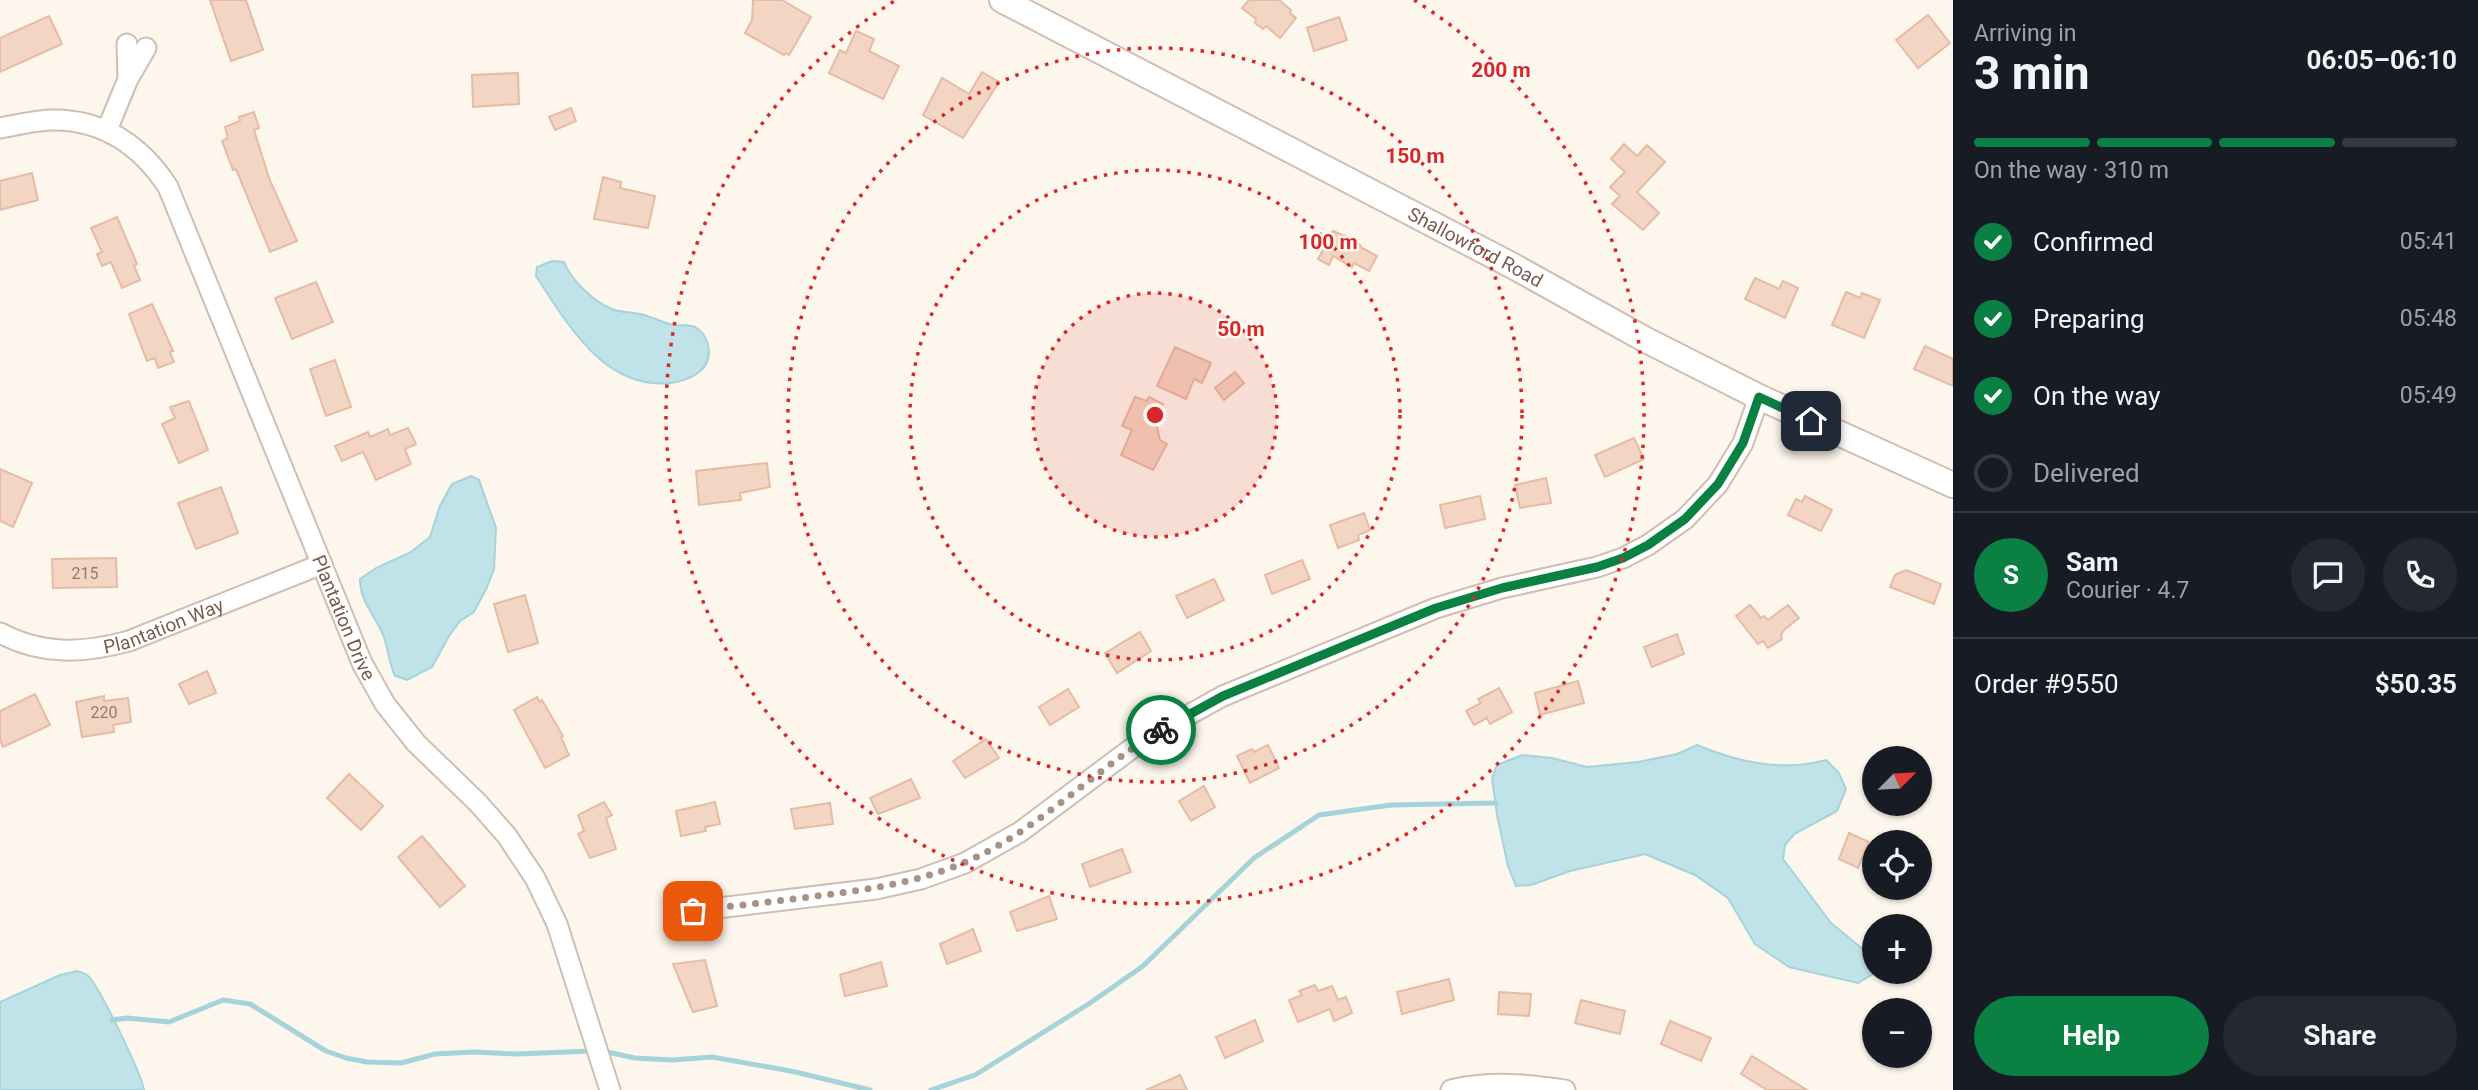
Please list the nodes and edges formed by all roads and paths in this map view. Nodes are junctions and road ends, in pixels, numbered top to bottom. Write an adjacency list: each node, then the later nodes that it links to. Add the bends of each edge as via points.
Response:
1 (1002, 0): 5 (street, Shallowford Road)
2 (136, 46): 4 (street)
3 (0, 128): 4 (street, Plantation Drive, via 49,120)
4 (107, 130): 7 (street, Plantation Drive, via 142,153 168,187)
5 (1759, 397): 6 (street, Shallowford Road); 9 (street, via 1743,443 1718,484 1685,519 1641,548 1597,567 1436,608 1223,696 1143,740 1020,832 965,863 876,889)
6 (1953, 485)
7 (322, 564): 8 (street, Plantation Way, via 129,641 97,649 35,647); 10 (street, Plantation Drive, via 362,663 385,704 416,743 500,828 535,878 557,923)
8 (0, 634)
9 (693, 911)
10 (610, 1090)
11 (1451, 1090): 12 (street, via 1497,1084)
12 (1565, 1090)

